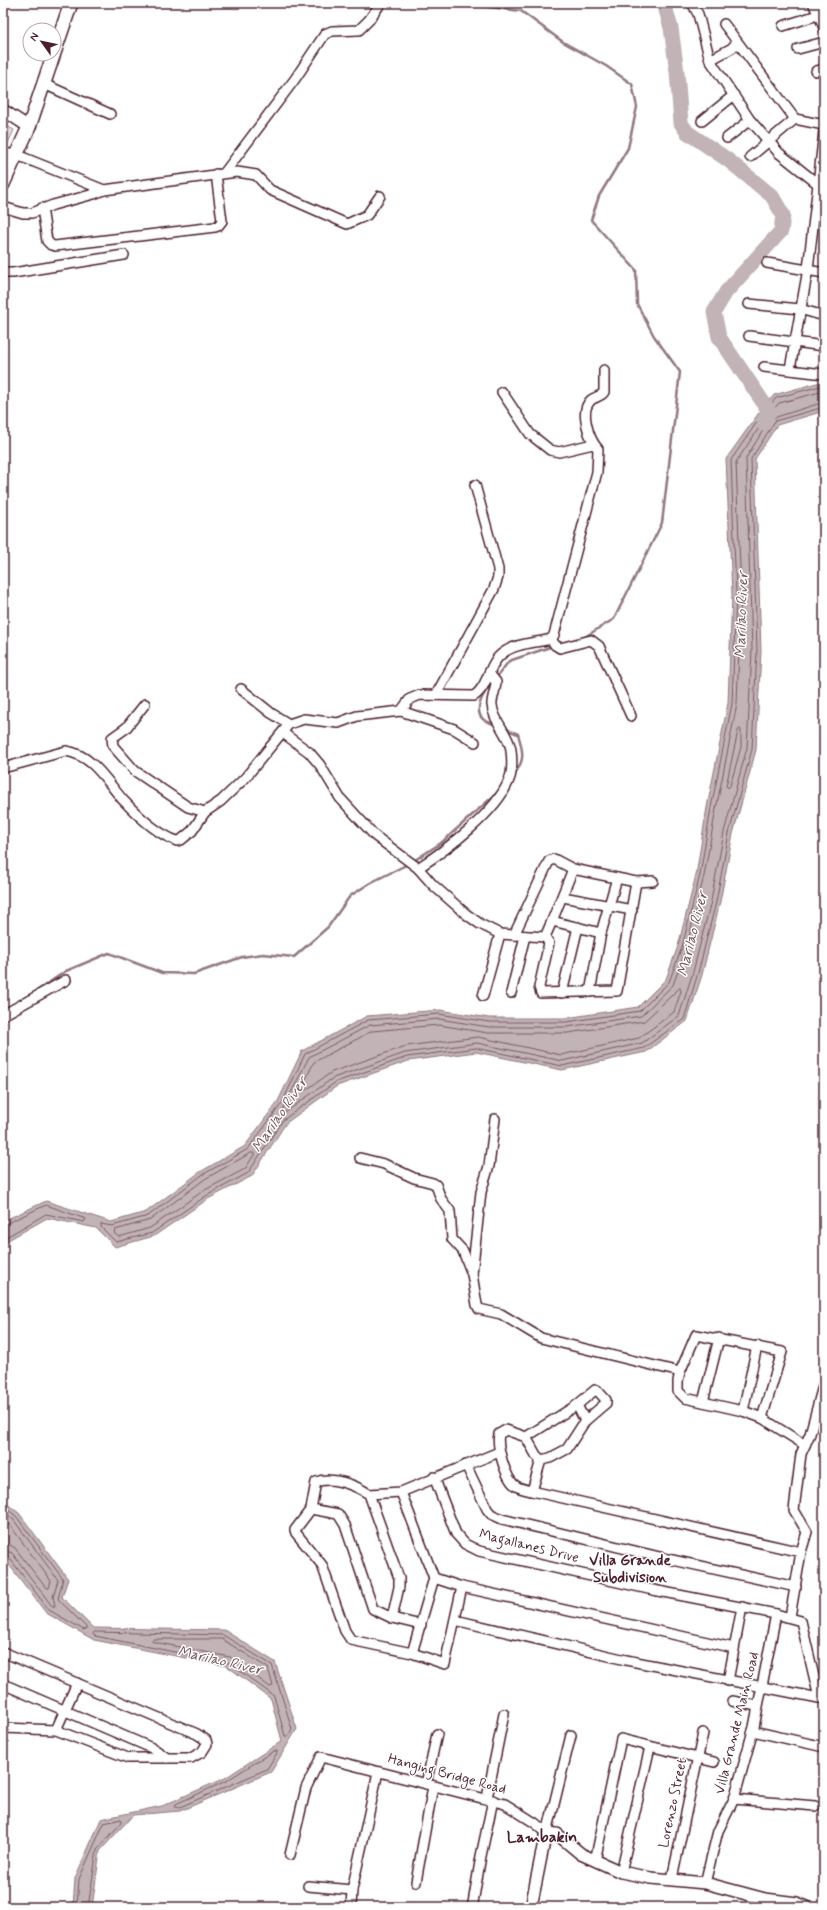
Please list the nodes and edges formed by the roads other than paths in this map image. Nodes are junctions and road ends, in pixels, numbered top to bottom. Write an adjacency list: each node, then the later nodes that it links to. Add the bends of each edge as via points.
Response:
1 (71, 3): 13 (main road)
2 (381, 3): 28 (street, via 359,30 332,30 325,34 295,79)
3 (692, 3): 12 (street, via 698,14)
4 (813, 3): 5 (street)
5 (821, 14): 7 (street); 8 (street)
6 (724, 24): 9 (street)
7 (783, 26)
8 (824, 27)
9 (737, 42): 12 (street, via 732,48); 17 (street)
10 (824, 42): 11 (street)
11 (798, 50)
12 (710, 60): 14 (street)
13 (44, 84): 16 (street); 21 (main road)
14 (734, 95): 18 (street); 19 (street)
15 (3, 110): 21 (street)
16 (110, 114)
17 (795, 119): 20 (street); 24 (street)
18 (750, 120): 23 (street); 24 (street)
19 (702, 121)
20 (824, 125)
21 (29, 127): 26 (main road)
22 (824, 131): 30 (street)
23 (727, 138)
24 (768, 142): 27 (street); 30 (street, via 778,153)
25 (3, 152): 26 (street)
26 (17, 155): 29 (main road); 31 (street)
27 (750, 157)
28 (221, 173): 31 (street); 32 (street, via 252,173 270,190 347,224 367,216); 34 (street, via 222,221 215,227 54,246 47,241)
29 (3, 184)
30 (821, 184): 37 (street)
31 (104, 190): 34 (street)
32 (380, 196)
33 (3, 207): 34 (street, via 23,213 32,213)
34 (42, 208)
35 (124, 255): 38 (street)
36 (766, 263): 37 (street)
37 (808, 269): 39 (street); 41 (street)
38 (3, 273)
39 (824, 273)
40 (749, 304): 41 (street)
41 (800, 309): 42 (street); 44 (street)
42 (824, 316)
43 (749, 336): 44 (street)
44 (794, 340): 45 (street); 47 (street)
45 (824, 346)
46 (764, 367): 47 (street)
47 (790, 369): 49 (street)
48 (604, 370): 51 (street, via 604,392 591,400 586,412 589,434)
49 (824, 374)
50 (502, 392): 51 (street, via 530,434 550,450 559,452)
51 (594, 444): 53 (street, via 598,449 597,472)
52 (475, 485): 56 (street, via 493,547 498,577)
53 (551, 639): 54 (street, via 503,652); 59 (street, via 560,648 591,640 595,642)
54 (489, 673): 56 (street, via 480,692 474,696); 65 (street, via 496,682 491,704 493,713 511,748 509,780 498,799 483,816 439,855)
55 (241, 689): 60 (street, via 270,714)
56 (436, 695): 58 (street, via 420,695 410,699)
57 (145, 704): 64 (street, via 126,728 112,738 113,746 135,771 188,807)
58 (400, 710): 60 (street, via 358,716 338,723 304,719); 62 (street, via 454,729)
59 (630, 716)
60 (289, 724): 61 (street)
61 (283, 733): 64 (street, via 245,778); 65 (street, via 309,752 340,798 375,836)
62 (475, 742)
63 (3, 768): 64 (street, via 66,751 76,754 104,775 139,816 177,841 192,831)
64 (205, 812)
65 (413, 865): 76 (street, via 466,914)
66 (574, 869): 67 (street); 70 (street); 77 (street, via 551,859)
67 (617, 878): 69 (street); 71 (street)
68 (653, 881): 69 (street)
69 (636, 882): 72 (street)
70 (563, 897): 71 (street); 73 (street)
71 (609, 905): 72 (street); 75 (street)
72 (632, 910): 81 (street, via 617,991)
73 (552, 921): 74 (street); 79 (street)
74 (578, 927): 75 (street); 83 (street)
75 (602, 933): 81 (street)
76 (500, 934): 77 (street); 84 (street)
77 (514, 935): 78 (street)
78 (525, 936): 79 (street); 82 (street)
79 (545, 937): 83 (street, via 549,943 539,990 544,994)
80 (66, 980): 85 (street)
81 (590, 992): 83 (street)
82 (511, 993)
83 (562, 993)
84 (483, 996)
85 (3, 1015)
86 (495, 1119): 88 (street, via 489,1166 481,1192)
87 (360, 1158): 88 (street, via 384,1164 436,1186 450,1211 452,1239 463,1251)
88 (472, 1274): 91 (street, via 479,1309 501,1314 541,1338)
89 (719, 1338): 90 (street); 91 (street, via 696,1335); 93 (street)
90 (757, 1346): 95 (street); 96 (street, via 782,1352)
91 (680, 1372): 93 (street, via 680,1395)
92 (824, 1382): 99 (street)
93 (703, 1402): 95 (street)
94 (577, 1405): 97 (street); 97 (street, via 595,1390 606,1400 606,1403); 98 (street)
95 (743, 1411): 96 (street)
96 (762, 1418): 99 (street)
97 (585, 1421): 101 (street, via 567,1449)
98 (526, 1437): 100 (street, via 502,1431 498,1434); 101 (street)
99 (805, 1445): 108 (street, via 801,1454 794,1510 807,1532)
100 (499, 1452): 102 (street); 105 (street, via 515,1486)
101 (541, 1460): 105 (street)
102 (466, 1465): 103 (street); 111 (street, via 487,1509 496,1517)
103 (434, 1477): 104 (street); 112 (street, Magallanes Drive, via 456,1534 474,1549)
104 (401, 1492): 106 (street); 109 (street)
105 (532, 1492): 108 (street)
106 (369, 1494): 107 (street, via 344,1483 316,1482); 115 (street, via 399,1578 400,1587)
107 (311, 1509): 115 (street, via 338,1514 345,1525 370,1604 379,1614); 120 (street, via 295,1530 296,1534 322,1565 348,1637 358,1643)
108 (801, 1552): 111 (street)
109 (434, 1578): 110 (street); 117 (street)
110 (462, 1587): 116 (street); 118 (street)
111 (796, 1587): 114 (street)
112 (742, 1607): 113 (street, Magallanes Drive); 118 (street)
113 (776, 1614): 114 (street, Magallanes Drive); 124 (street, Villa Grande Main Road)
114 (790, 1617): 124 (street, Magallanes Drive, via 801,1621 819,1698)
115 (392, 1618): 117 (street)
116 (455, 1620): 120 (street, via 445,1664); 121 (street)
117 (421, 1625): 120 (street)
118 (734, 1648): 121 (street)
119 (3, 1652): 123 (street)
120 (412, 1653)
121 (728, 1681): 124 (street)
122 (3, 1684): 127 (street)
123 (77, 1684): 127 (street); 138 (street, via 206,1740 205,1749 191,1758)
124 (762, 1688): 126 (street, Villa Grande Main Road)
125 (732, 1701): 126 (street)
126 (758, 1706): 131 (street, Villa Grande Main Road)
127 (65, 1711): 130 (street); 138 (street, via 154,1749)
128 (504, 1714): 142 (street)
129 (3, 1728): 130 (street)
130 (56, 1730): 138 (street, via 128,1758)
131 (753, 1731): 136 (street); 143 (street, Villa Grande Main Road)
132 (703, 1733): 137 (street, Lorenzo Street)
133 (437, 1734): 141 (street)
134 (571, 1735): 145 (street)
135 (650, 1747): 137 (street); 147 (street, via 621,1739); 148 (street)
136 (824, 1747)
137 (697, 1757): 139 (street); 149 (street, Lorenzo Street)
138 (167, 1758)
139 (714, 1762)
140 (378, 1772): 141 (street, Hanging Bridge Road); 146 (street, Hanging Bridge Road, via 321,1757 306,1788); 153 (street)
141 (429, 1785): 142 (street, Hanging Bridge Road); 150 (street)
142 (490, 1799): 145 (street, Hanging Bridge Road, via 514,1808); 154 (street)
143 (734, 1799): 144 (street); 151 (street, Villa Grande Main Road, via 718,1831)
144 (815, 1806)
145 (547, 1833): 147 (street, Hanging Bridge Road, via 557,1834 581,1854); 156 (street)
146 (290, 1855)
147 (594, 1861): 148 (street, Hanging Bridge Road)
148 (621, 1872): 149 (street, Hanging Bridge Road)
149 (672, 1879): 151 (street, Hanging Bridge Road)
150 (416, 1882)
151 (705, 1883): 157 (street, Hanging Bridge Road)
152 (308, 1886): 153 (street)
153 (352, 1890): 155 (street)
154 (473, 1903)
155 (351, 1907)
156 (531, 1907)
157 (807, 1907)

